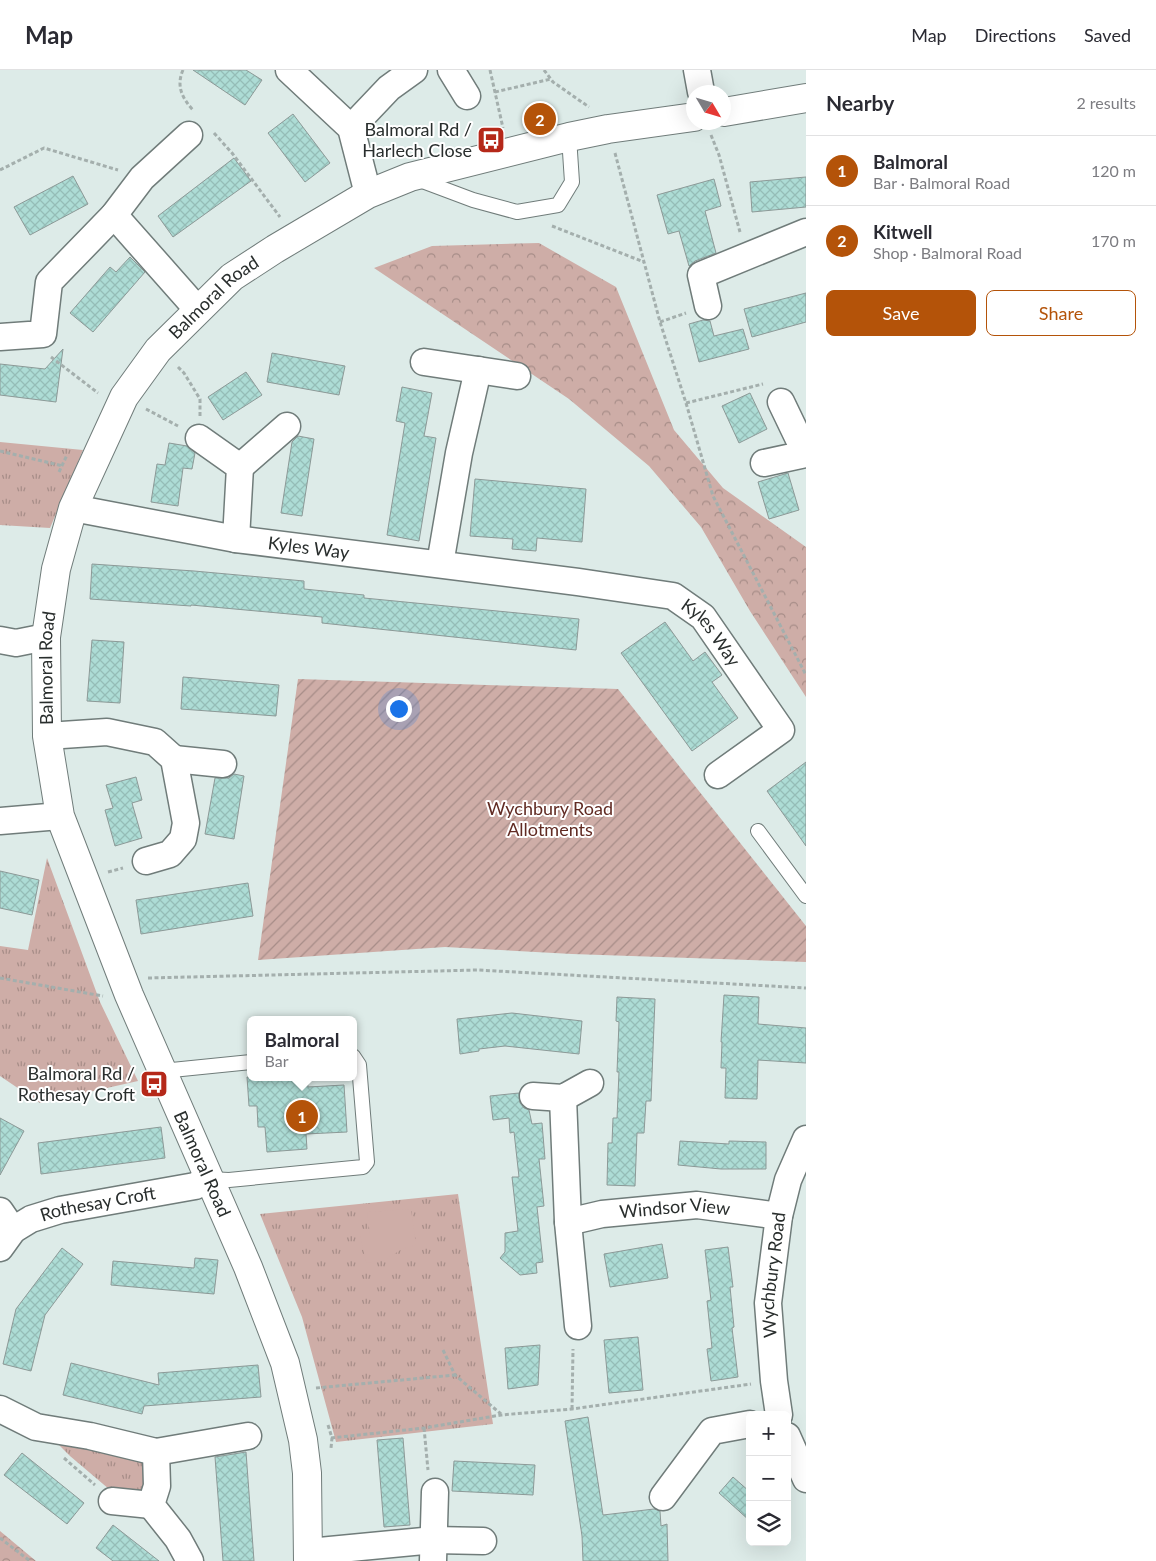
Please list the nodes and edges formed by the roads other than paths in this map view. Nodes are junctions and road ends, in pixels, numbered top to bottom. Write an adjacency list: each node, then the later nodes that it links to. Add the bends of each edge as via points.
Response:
1 (289, 70): 11 (street)
2 (414, 70): 11 (street, via 389,88)
3 (450, 70): 6 (street)
4 (697, 70): 5 (street)
5 (699, 85)
6 (467, 96)
7 (806, 98): 8 (street, Balmoral Road)
8 (731, 115)
9 (686, 122): 12 (street, Balmoral Road, via 608,129)
10 (195, 127): 15 (street, via 142,178)
11 (351, 128): 14 (street)
12 (569, 138): 13 (street, Balmoral Road); 13 (lane, via 572,182 558,205 517,212 472,200)
13 (410, 177): 14 (street, Balmoral Road)
14 (368, 194): 18 (street, Balmoral Road, via 232,277)
15 (114, 216): 18 (street); 19 (street, via 49,282 43,334)
16 (806, 232): 17 (street, via 700,275)
17 (708, 306)
18 (198, 310): 28 (street, Balmoral Road, via 158,350 108,392 84,481)
19 (0, 337)
20 (424, 362): 21 (street)
21 (478, 370): 22 (street); 30 (street)
22 (517, 376)
23 (781, 402): 26 (street, via 806,454)
24 (287, 426): 27 (street)
25 (199, 438): 27 (street)
26 (764, 463)
27 (240, 467): 29 (street)
28 (73, 508): 29 (street, Kyles Way); 31 (street, Balmoral Road, via 56,569)
29 (236, 538): 30 (street, Kyles Way)
30 (440, 564): 36 (street, Kyles Way, via 672,596 703,617 781,730)
31 (46, 637): 32 (street, via 16,643); 33 (street, Balmoral Road)
32 (0, 640)
33 (48, 736): 34 (street, via 107,732 155,742); 37 (street, Balmoral Road)
34 (174, 759): 35 (street); 40 (street, via 186,823 183,839 170,854)
35 (222, 764)
36 (718, 775)
37 (60, 816): 38 (street); 44 (street, Balmoral Road, via 113,993)
38 (0, 821)
39 (758, 831): 41 (lane)
40 (146, 861)
41 (806, 896)
42 (247, 1062): 44 (lane)
43 (357, 1062): 49 (lane, via 367,1162 363,1167 229,1180)
44 (162, 1071): 49 (street, Balmoral Road)
45 (590, 1083): 47 (street)
46 (533, 1096): 47 (street)
47 (563, 1098): 51 (street)
48 (806, 1139): 50 (street, Wychbury Road, via 788,1180)
49 (209, 1179): 52 (street, Rothesay Croft, via 195,1186 60,1210); 67 (street, Balmoral Road, via 285,1363 303,1440 307,1473)
50 (779, 1216): 51 (street, Windsor View, via 697,1205 602,1214); 55 (street, Wychbury Road, via 768,1303)
51 (568, 1222): 53 (street)
52 (4, 1230)
53 (578, 1326)
54 (0, 1409): 59 (street, via 36,1427)
55 (778, 1411)
56 (746, 1425): 62 (street, via 712,1431)
57 (248, 1436): 59 (street)
58 (791, 1445): 60 (street)
59 (156, 1452): 64 (street, via 157,1486)
60 (806, 1479)
61 (435, 1492): 66 (street)
62 (663, 1497)
63 (112, 1501): 64 (street)
64 (151, 1505): 68 (street, via 178,1539)
65 (483, 1540): 66 (street)
66 (434, 1550): 67 (street)
67 (308, 1557)
68 (190, 1561)

